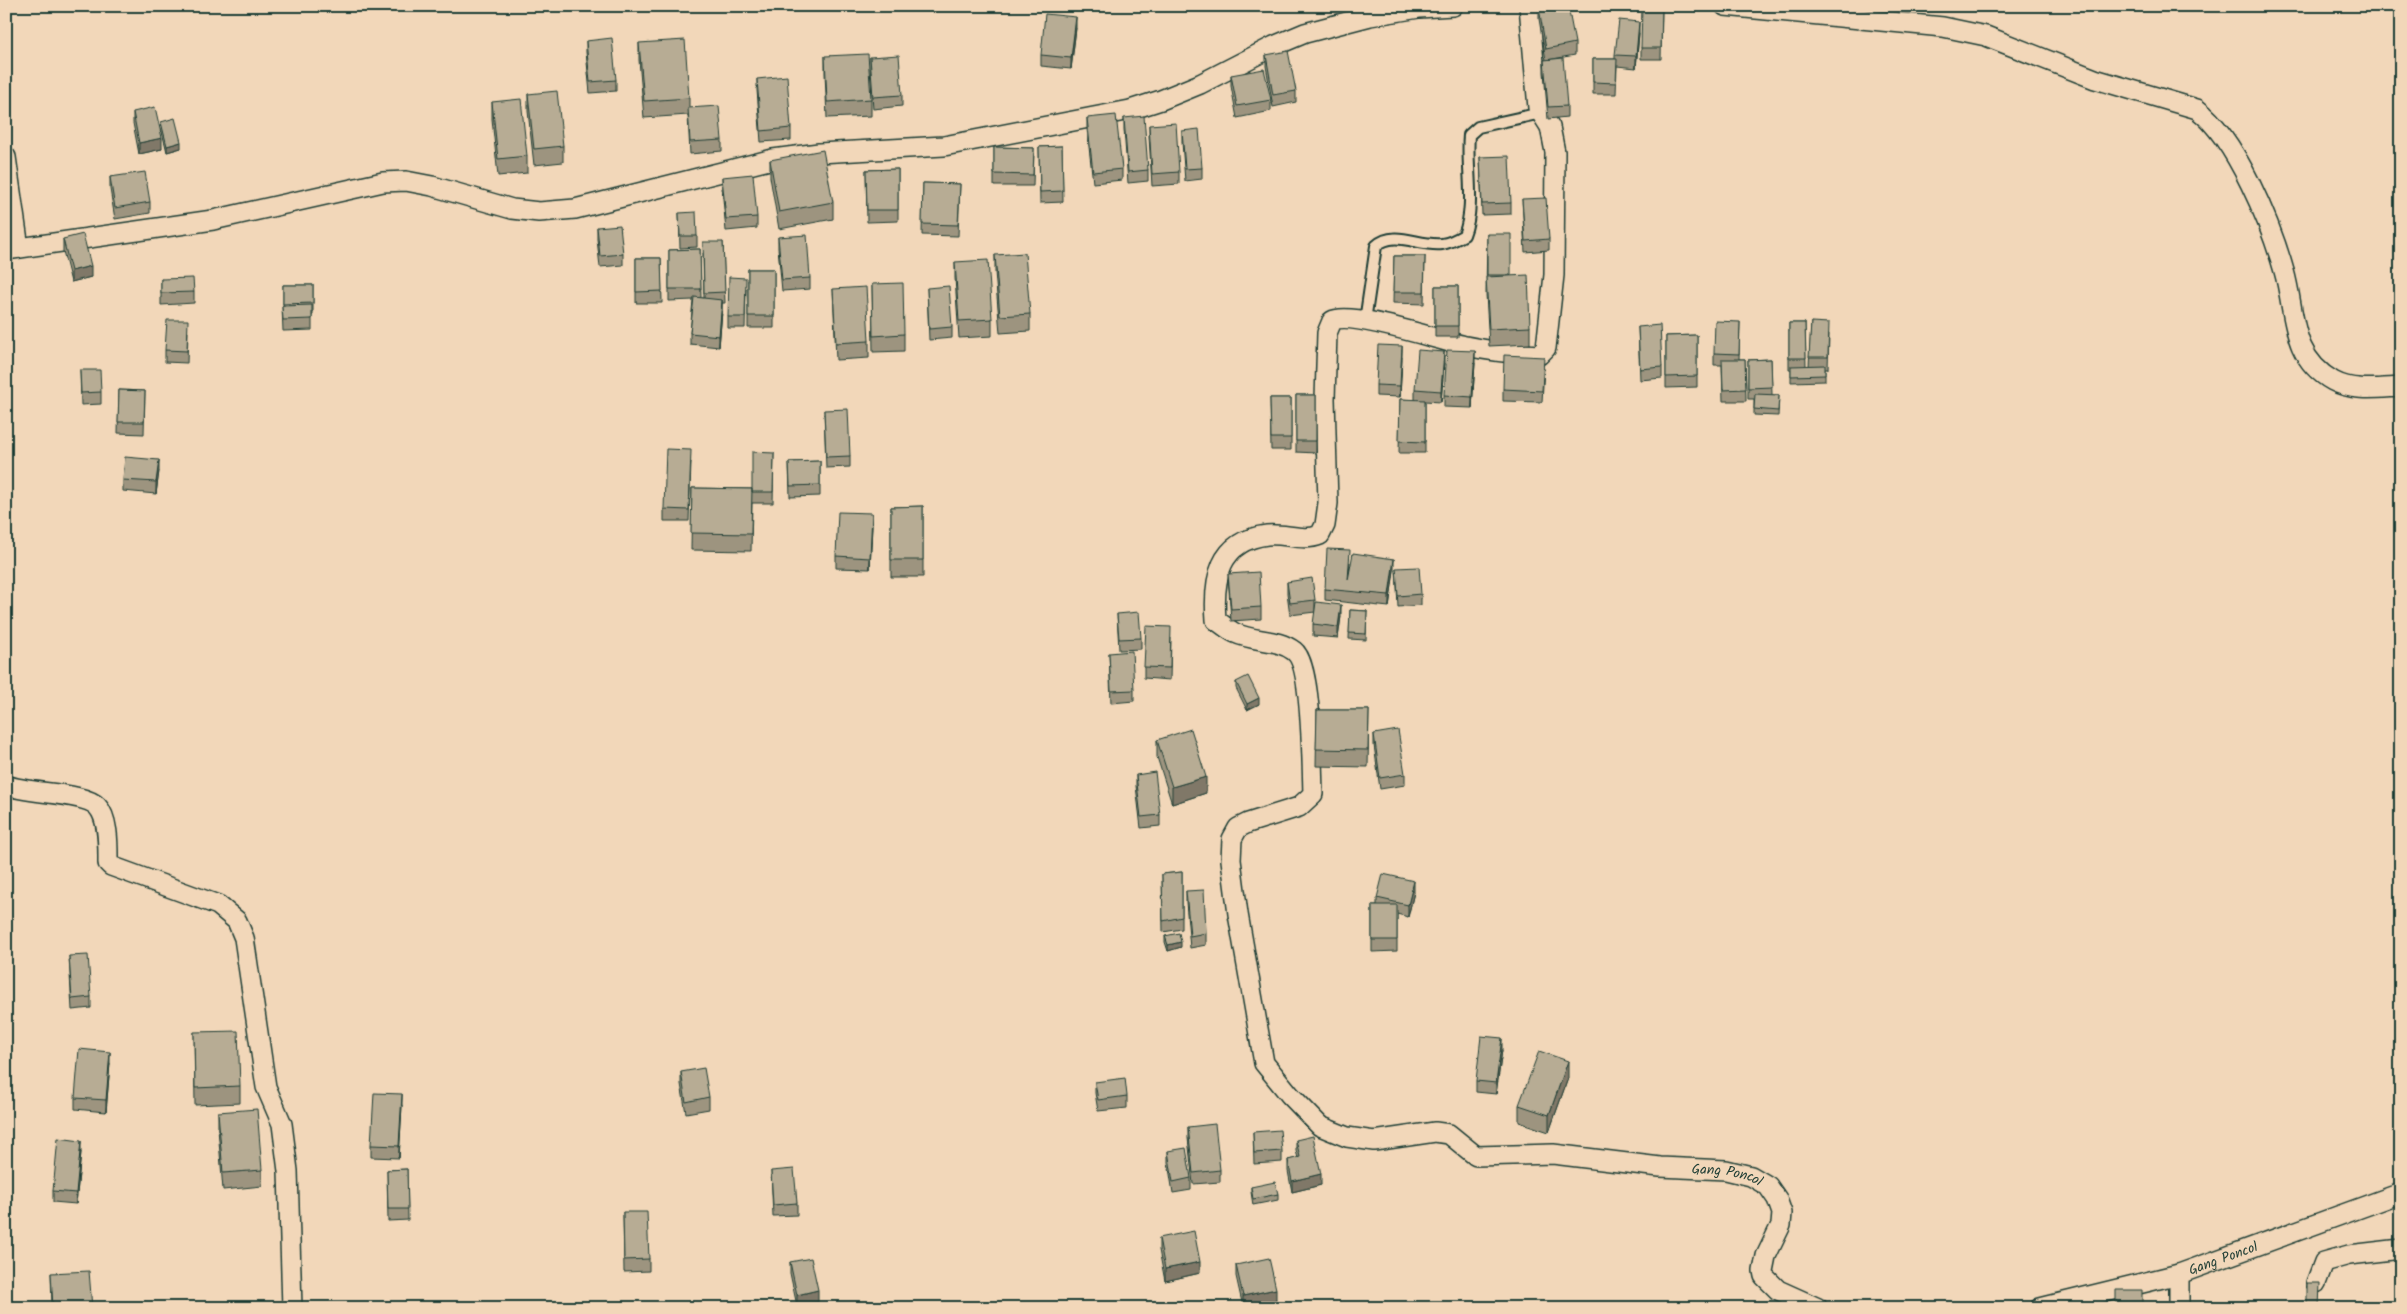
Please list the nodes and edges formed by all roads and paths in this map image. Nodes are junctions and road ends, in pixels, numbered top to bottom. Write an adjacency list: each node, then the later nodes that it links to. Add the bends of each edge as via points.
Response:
1 (1453, 6): 7 (street, via 1370,16 1305,33 1200,84 1130,110 944,146 773,159 575,209 539,212 512,209 432,186 383,182 213,220)
2 (1529, 6): 5 (street, via 1533,67 1538,108)
3 (1725, 6): 4 (street)
4 (1748, 7): 9 (street, via 1943,27 1986,36 2095,79 2197,110 2210,120 2229,146 2264,217 2284,272 2296,334 2308,357 2336,382 2358,388)
5 (1542, 114): 8 (lane, via 1472,130 1468,149 1468,220 1464,235 1441,244 1393,237 1376,246); 8 (street, via 1550,127 1555,152 1554,275 1548,344 1544,351 1539,355 1480,348)
6 (6, 157): 7 (street)
7 (12, 249)
8 (1365, 321): 16 (street, Gang Poncol, via 1337,318 1327,328 1328,504 1320,535 1310,539 1266,535 1243,542 1225,557 1218,571 1214,596 1216,620 1236,634 1272,640 1295,651 1307,680 1313,794 1299,807 1238,828 1232,839 1231,860 1238,914 1264,1063 1320,1126 1347,1137 1374,1141 1435,1132 1449,1134 1476,1156 1552,1154 1660,1168 1726,1170 1762,1181 1777,1199 1782,1216 1766,1256 1764,1276 1778,1290)
9 (2401, 387)
10 (6, 786): 15 (street, via 74,797 98,806 105,822 108,863 111,866 218,905 237,922 244,938 266,1087 282,1124 288,1171)
11 (2401, 1193): 13 (street, Gang Poncol)
12 (2401, 1249): 14 (street, via 2349,1255 2324,1262)
13 (2179, 1274): 17 (street, Gang Poncol); 18 (street)
14 (2316, 1283)
15 (292, 1308)
16 (1818, 1308)
17 (2040, 1308)
18 (2179, 1308)

